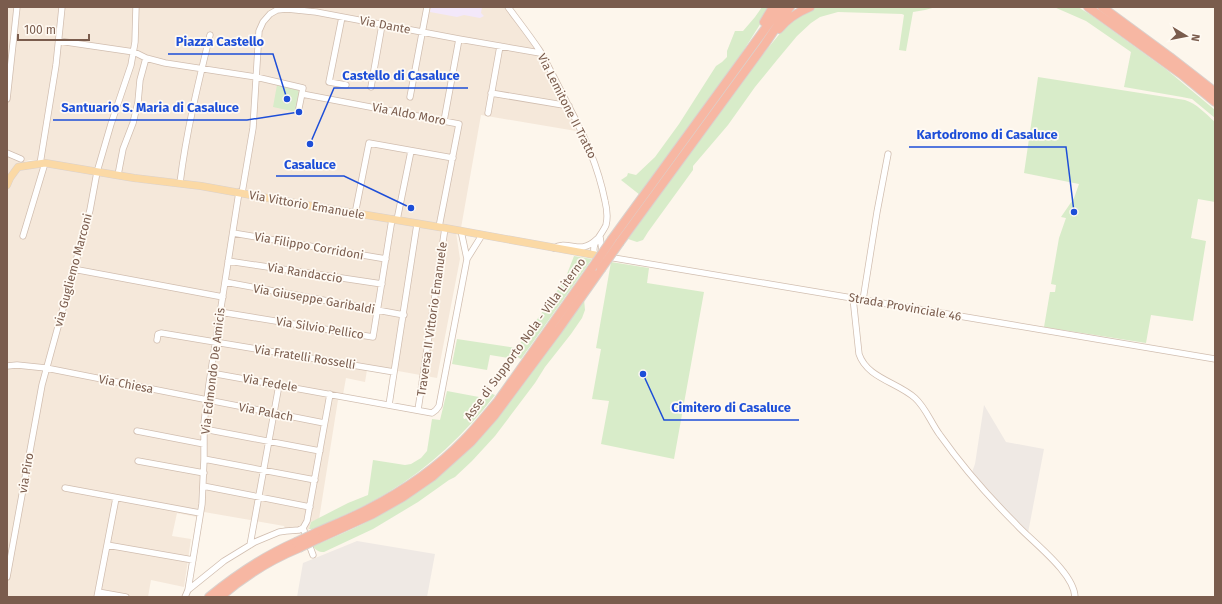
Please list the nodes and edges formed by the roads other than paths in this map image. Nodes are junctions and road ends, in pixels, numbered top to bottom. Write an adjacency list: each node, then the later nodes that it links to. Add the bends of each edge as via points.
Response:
1 (17, 7): 34 (street)
2 (62, 7): 19 (street)
3 (136, 7): 23 (street, via Gugliemo Marconi)
4 (325, 7): 13 (street)
5 (427, 7): 16 (street)
6 (508, 7): 24 (street, Via Lemitone II Tratto)
7 (772, 7): 22 (highway)
8 (781, 7): 22 (highway, Asse di Supporto Nola - Villa Literno)
9 (790, 7): 20 (highway, Asse di Supporto Nola - Villa Literno)
10 (810, 7): 20 (highway, via 783,24)
11 (1088, 7): 35 (highway, via 1181,74)
12 (1103, 7): 30 (highway)
13 (316, 12): 14 (street, Via Dante); 27 (street, Via Dante, via 281,9 266,18 258,36)
14 (342, 17): 15 (street, Via Dante); 28 (street, via 329,82)
15 (382, 25): 16 (street, Via Dante); 29 (street)
16 (422, 32): 18 (street, Via Dante); 33 (street)
17 (210, 35): 26 (street)
18 (459, 39): 21 (street, Via Dante); 39 (street)
19 (59, 41): 23 (street); 45 (street)
20 (764, 44): 60 (highway, Asse di Supporto Nola - Villa Literno)
21 (500, 46): 24 (street, Via Dante); 31 (street)
22 (750, 49): 60 (highway, Asse di Supporto Nola - Villa Literno)
23 (134, 52): 25 (street); 46 (street, via Gugliemo Marconi)
24 (540, 53): 36 (street, Via Lemitone II Tratto)
25 (146, 58): 26 (street); 47 (street, via 133,123 123,149)
26 (202, 69): 27 (street); 48 (street, via 183,155)
27 (256, 77): 32 (street, via 303,88); 50 (street, Via Dante, via 253,128)
28 (346, 85)
29 (371, 88)
30 (1215, 92)
31 (491, 93): 36 (street); 38 (street)
32 (302, 94): 37 (street); 39 (street, Via Aldo Moro)
33 (410, 97)
34 (7, 99)
35 (1215, 102)
36 (569, 106): 59 (street, Via Lemitone II Tratto, via 592,154 601,182 607,218)
37 (299, 108)
38 (488, 113)
39 (444, 121): 43 (street, Via Aldo Moro, via 459,124)
40 (411, 151): 43 (street); 51 (street, via 369,143); 52 (street, Via Silvio Pellico)
41 (7, 153): 44 (street)
42 (888, 154): 72 (street)
43 (452, 158): 54 (street, Via Aldo Moro)
44 (21, 159)
45 (43, 163): 46 (main road, Via Vittorio Emanuele); 49 (main road, Via Vittorio Emanuele, via 18,167); 58 (street)
46 (97, 172): 47 (main road, Via Vittorio Emanuele); 67 (street, via Gugliemo Marconi)
47 (118, 176): 48 (main road, Via Vittorio Emanuele)
48 (180, 183): 50 (main road, Via Vittorio Emanuele)
49 (7, 185)
50 (241, 193): 51 (main road, Via Vittorio Emanuele); 56 (street, Via Edmondo De Amicis)
51 (355, 214): 52 (main road, Via Vittorio Emanuele)
52 (395, 220): 53 (main road, Via Vittorio Emanuele); 64 (street, Via Silvio Pellico)
53 (417, 224): 54 (main road, Via Vittorio Emanuele); 75 (street)
54 (442, 228): 55 (main road, Via Vittorio Emanuele); 87 (street, Traversa II Vittorio Emanuele)
55 (461, 231): 57 (main road, Via Vittorio Emanuele); 65 (street)
56 (233, 233): 64 (street, Via Filippo Corridoni); 66 (street, Via Edmondo De Amicis)
57 (482, 235): 61 (main road, Via Vittorio Emanuele); 65 (street)
58 (23, 236)
59 (600, 237): 61 (street, via 583,247 564,245); 62 (street, Via Lemitone II Tratto); 63 (street, via 602,250)
60 (616, 240): 107 (highway, Asse di Supporto Nola - Villa Literno, bridge, via 592,268 498,400 463,441 399,492); 107 (highway, Asse di Supporto Nola - Villa Literno, bridge, via 601,269 558,330 499,410 471,442 436,474 403,497 373,514)
61 (554, 248): 62 (main road, Via Vittorio Emanuele)
62 (595, 255): 63 (street, Strada Provinciale 46)
63 (615, 258): 71 (street, Strada Provinciale 46)
64 (386, 259): 69 (street, Via Silvio Pellico)
65 (467, 259): 87 (street, Via Fedele, via 440,406 432,413)
66 (228, 261): 68 (street, Via Edmondo De Amicis); 69 (street, Via Randaccio)
67 (73, 269): 70 (street); 80 (street, via Gugliemo Marconi)
68 (225, 282): 70 (street, Via Edmondo De Amicis); 73 (street, Via Giuseppe Garibaldi)
69 (382, 284): 73 (street, Via Silvio Pellico)
70 (223, 297): 74 (street, Via Edmondo De Amicis)
71 (853, 298): 72 (street, Strada Provinciale 46); 120 (street, via 859,354 863,362 870,370 916,398 939,434 971,474 1016,525 1069,578)
72 (863, 300): 78 (street, Strada Provinciale 46)
73 (377, 310): 74 (street, Via Silvio Pellico, via 373,337); 75 (street, Via Giuseppe Garibaldi)
74 (220, 312): 77 (street, Via Edmondo De Amicis)
75 (404, 315): 81 (street)
76 (156, 340): 77 (street, Via Fratelli Rosselli, via 161,333)
77 (216, 342): 81 (street, Via Fratelli Rosselli); 82 (street, Via Edmondo De Amicis)
78 (1215, 359)
79 (7, 366): 80 (street, Via Chiesa)
80 (46, 368): 85 (street, Via Chiesa); 113 (street, via Piro)
81 (394, 372): 86 (street)
82 (211, 373): 83 (street, Via Fedele); 85 (street, Via Edmondo De Amicis)
83 (279, 385): 84 (street, Via Fedele); 88 (street)
84 (330, 394): 86 (street, Via Fedele); 89 (street)
85 (207, 400): 88 (street, Via Palach); 90 (street, Via Edmondo De Amicis)
86 (389, 405): 87 (street, Via Fedele)
87 (418, 410)
88 (274, 414): 89 (street, Via Palach); 92 (street)
89 (324, 423): 94 (street)
90 (204, 429): 92 (street); 93 (street, Via Edmondo De Amicis)
91 (137, 431): 93 (street)
92 (269, 442): 94 (street); 97 (street)
93 (204, 444): 95 (street, Via Edmondo De Amicis)
94 (320, 451): 99 (street)
95 (204, 459): 97 (street); 98 (street, Via Edmondo De Amicis)
96 (138, 461): 98 (street)
97 (264, 470): 99 (street); 102 (street)
98 (204, 473): 100 (street, Via Edmondo De Amicis)
99 (315, 480): 104 (street)
100 (203, 486): 102 (street); 105 (street, Via Edmondo De Amicis)
101 (65, 488): 103 (street)
102 (259, 497): 104 (street); 109 (street)
103 (116, 498): 105 (street); 108 (street)
104 (310, 506): 106 (street)
105 (200, 513): 112 (street, Via Edmondo De Amicis)
106 (303, 528): 109 (street, via 286,530); 111 (street)
107 (316, 536): 110 (highway, Asse di Supporto Nola - Villa Literno, bridge)
108 (107, 545): 112 (street); 115 (street)
109 (250, 545): 114 (street, via 224,561)
110 (298, 545): 118 (highway, Asse di Supporto Nola - Villa Literno, via 283,548 257,562); 119 (highway, Asse di Supporto Nola - Villa Literno)
111 (313, 555)
112 (193, 560): 114 (street, Via Edmondo De Amicis)
113 (7, 577)
114 (188, 590): 117 (street, Via Edmondo De Amicis)
115 (98, 595): 116 (street)
116 (126, 597)
117 (185, 597)
118 (209, 597)
119 (220, 597)
120 (1075, 597)

